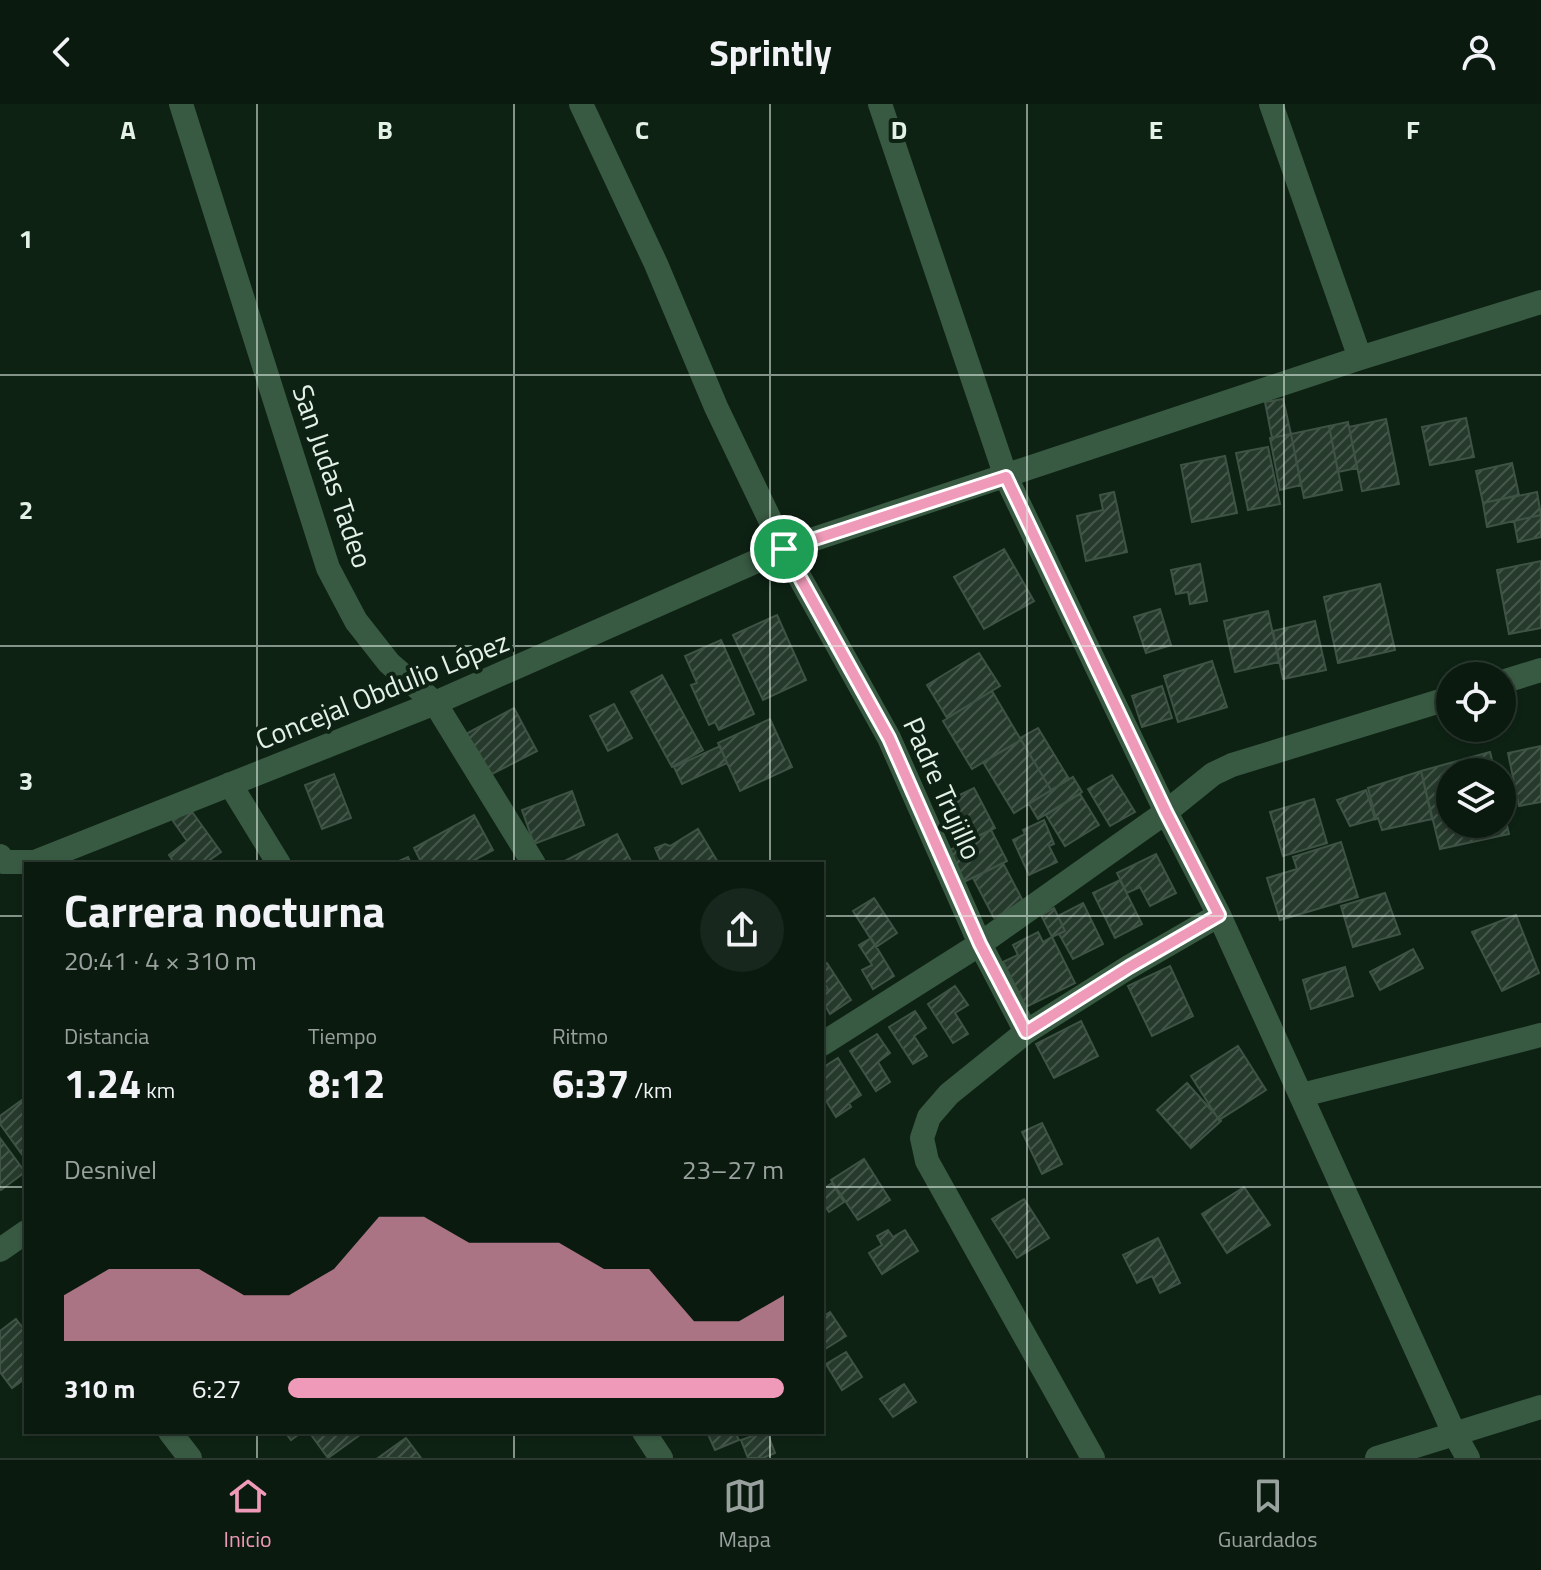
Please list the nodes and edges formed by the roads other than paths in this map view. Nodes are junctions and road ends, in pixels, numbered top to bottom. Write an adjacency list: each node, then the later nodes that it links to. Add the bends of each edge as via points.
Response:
1 (181, 104): 12 (street, San Judas Tadeo, via 328,568 356,621 389,663)
2 (880, 104): 7 (street)
3 (1271, 104): 6 (street)
4 (584, 105): 8 (street, Padre Trujillo)
5 (1541, 302): 6 (street, Concejal Obdulio López)
6 (1360, 358): 7 (street, Concejal Obdulio López)
7 (1006, 477): 8 (street, Concejal Obdulio López); 14 (street)
8 (784, 549): 12 (street, Concejal Obdulio López); 19 (street, Padre Trujillo, via 889,738)
9 (1541, 670): 10 (street)
10 (1516, 678)
11 (1436, 702): 14 (street, via 1232,765)
12 (435, 703): 13 (street, Concejal Obdulio López); 17 (street, San Judas Tadeo)
13 (230, 784): 15 (street, Concejal Obdulio López, via 35,862 4,862); 16 (street)
14 (1166, 812): 18 (street); 19 (street)
15 (0, 856)
16 (278, 862)
17 (533, 862)
18 (1219, 915): 20 (street); 23 (street)
19 (980, 944): 20 (street, Padre Trujillo); 22 (street)
20 (1026, 1032): 32 (street, via 949,1094 929,1117 922,1138 927,1161)
21 (1541, 1035): 23 (street)
22 (824, 1043)
23 (1302, 1095): 27 (street)
24 (24, 1236): 25 (street)
25 (0, 1250)
26 (1541, 1407): 27 (street)
27 (1454, 1433): 33 (street); 34 (street)
28 (172, 1434): 30 (street)
29 (645, 1434): 31 (street)
30 (190, 1458)
31 (661, 1458)
32 (1093, 1458)
33 (1377, 1458)
34 (1468, 1458)

